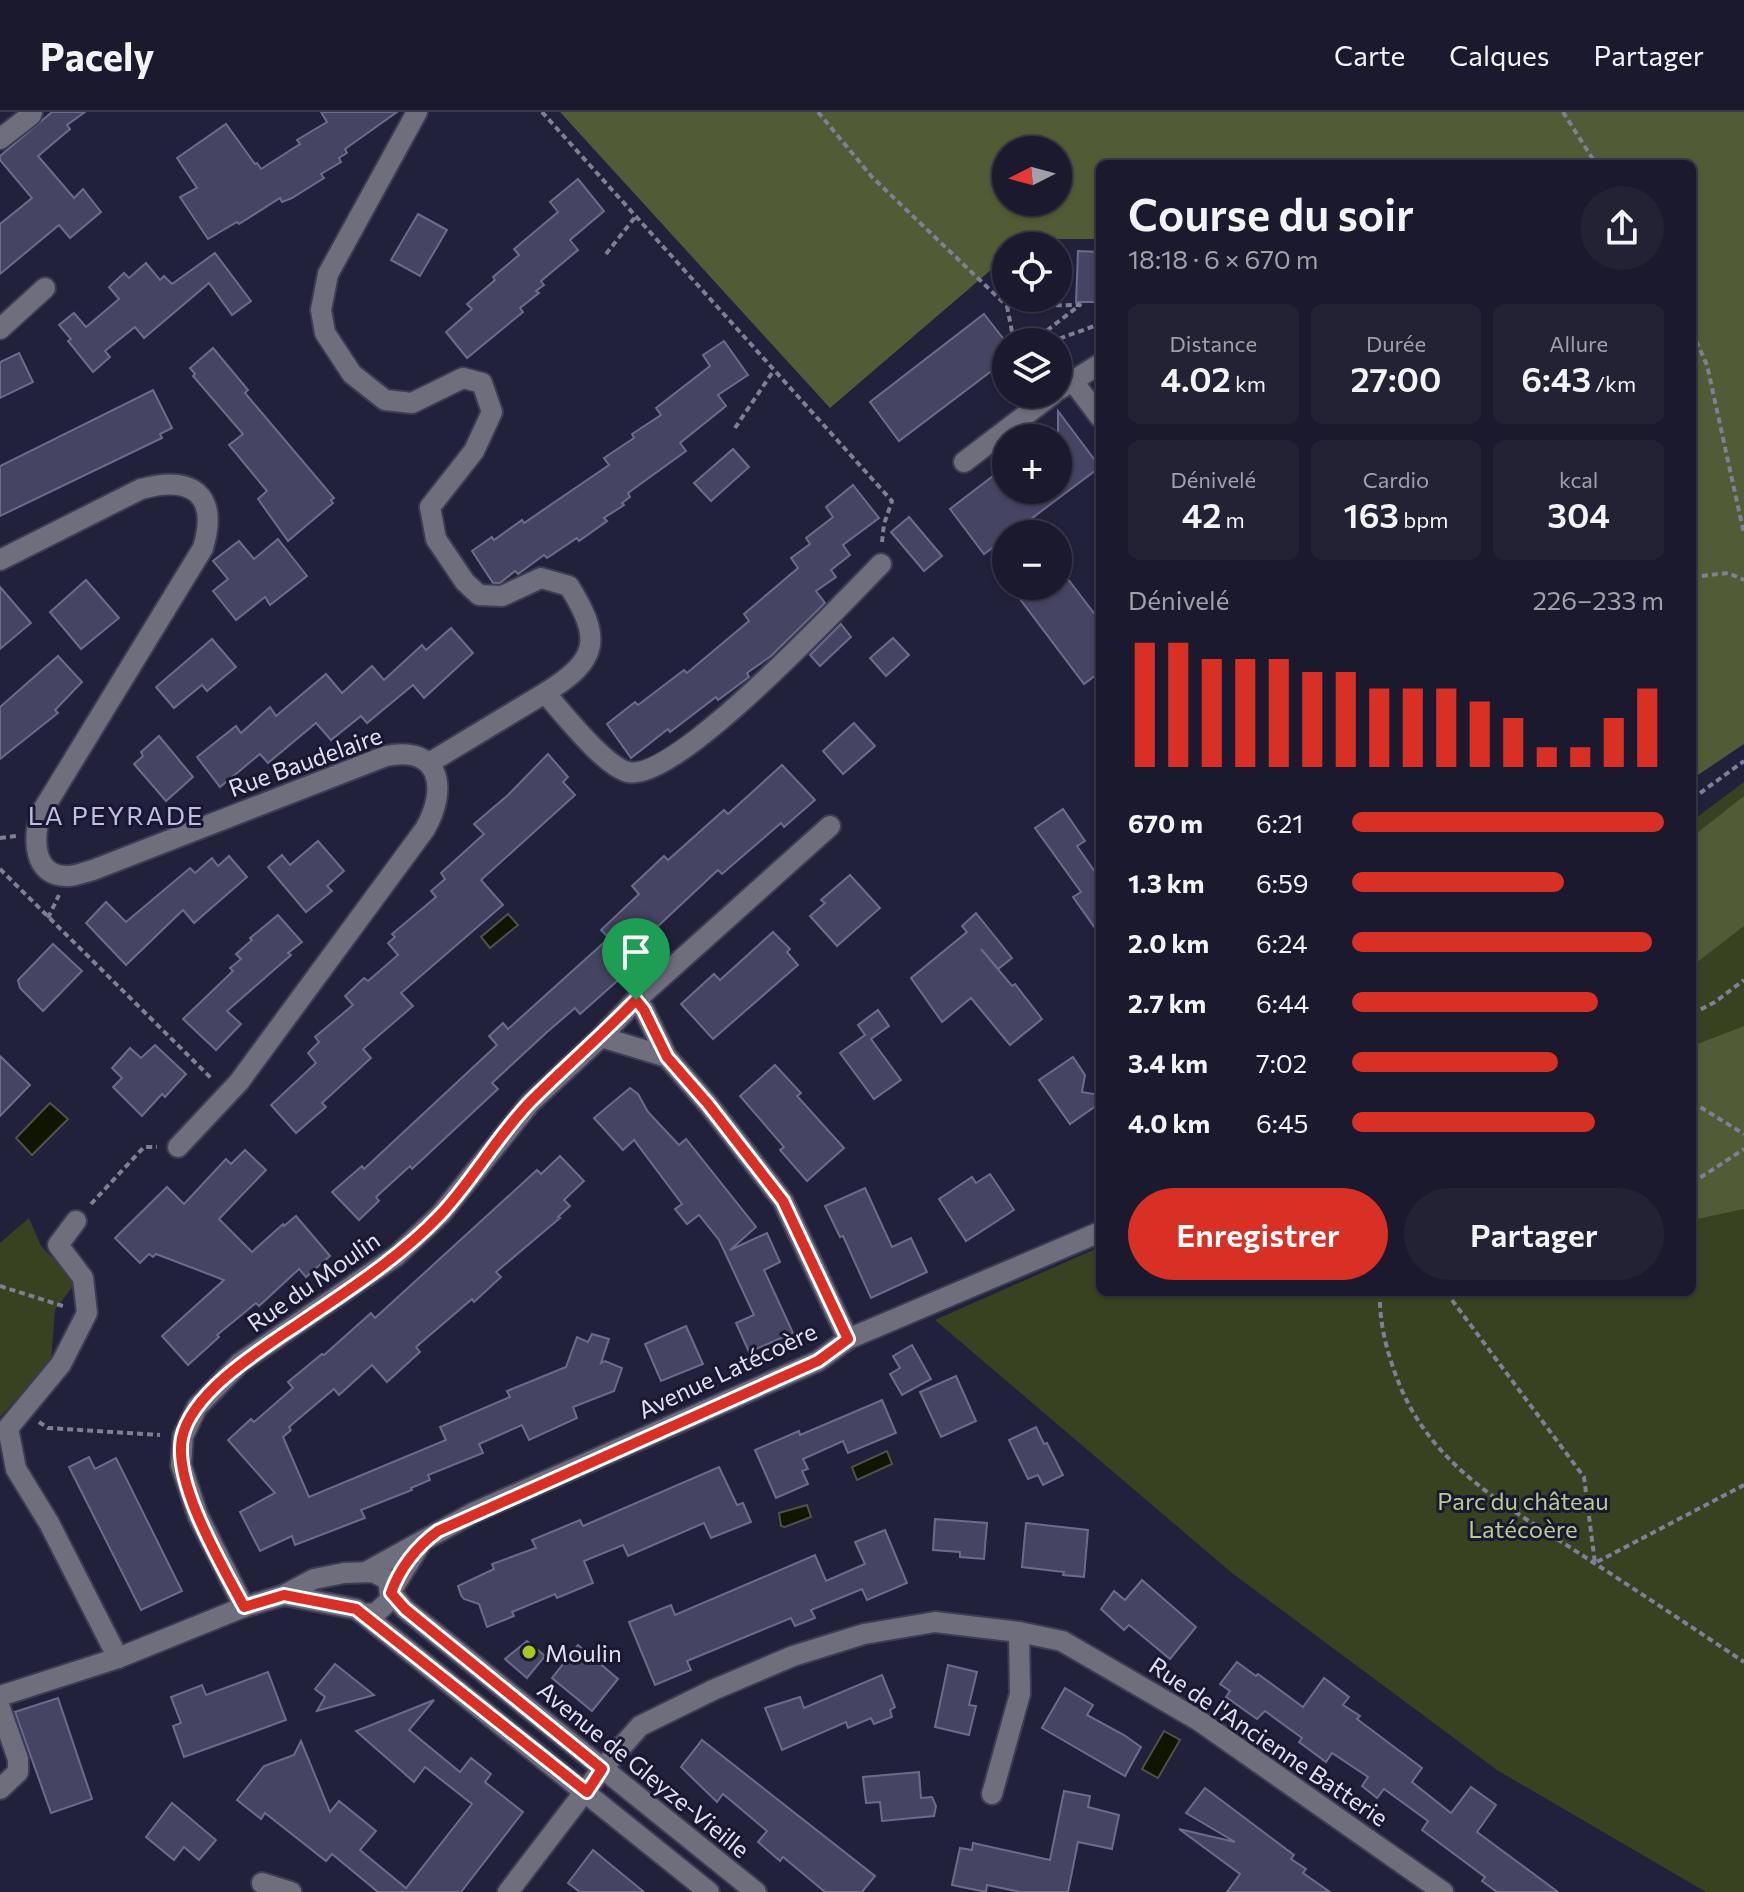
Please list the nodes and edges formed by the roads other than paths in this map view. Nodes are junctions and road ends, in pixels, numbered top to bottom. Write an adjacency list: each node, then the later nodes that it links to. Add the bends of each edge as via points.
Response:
1 (32, 112): 3 (street)
2 (417, 112): 14 (street, via 328,274 321,310 325,333 352,374 385,400 412,403 463,378 482,383 492,412 474,451 430,507 436,539 479,595 502,596 541,578 569,586 586,613 591,635 587,657 567,680)
3 (0, 139)
4 (45, 288): 5 (street)
5 (2, 324)
6 (1096, 366): 7 (street)
7 (1072, 381)
8 (1072, 391): 10 (street)
9 (1035, 408): 11 (street)
10 (1096, 413)
11 (964, 462)
12 (0, 560): 15 (street, Rue Baudelaire, via 159,484 191,487 208,509 203,548 41,813 34,834 36,851 53,873 68,876 93,870 386,756 417,755)
13 (881, 564): 14 (street, via 750,695 670,760 632,773 614,767)
14 (545, 693): 15 (street)
15 (429, 763): 20 (street, via 439,792 425,829 228,1095)
16 (830, 826): 17 (street, Rue du Moulin)
17 (636, 1000): 18 (street, Rue du Moulin); 19 (street)
18 (601, 1037): 19 (street); 29 (street, Rue du Moulin, via 530,1103 441,1214 396,1256 240,1363 197,1407 183,1436 181,1465 198,1516)
19 (667, 1057): 23 (street, via 783,1201)
20 (178, 1147)
21 (76, 1221): 24 (street, via 58,1245 83,1278 87,1313 61,1364 8,1428)
22 (1096, 1234): 23 (street, Avenue Latécoère)
23 (848, 1339): 25 (street, Avenue Latécoère, via 818,1361 473,1513)
24 (6, 1455): 32 (street, via 49,1523)
25 (423, 1542): 26 (street, Avenue Latécoère); 27 (street, Avenue Latécoère)
26 (364, 1573): 27 (street, via 385,1578); 28 (street, Avenue Latécoère, via 314,1579); 30 (street, via 349,1590)
27 (391, 1592): 30 (street, Avenue Latécoère, via 382,1610); 35 (street, Avenue de Gleyze-Vieille, via 405,1609)
28 (284, 1595): 29 (street, Avenue Latécoère); 30 (street, Avenue Latécoère)
29 (244, 1607): 32 (street, Avenue Latécoère)
30 (359, 1611): 37 (street)
31 (1019, 1632): 35 (street, Rue de l'Ancienne Batterie, via 935,1622 864,1634 793,1656 640,1726); 38 (street, via 1020,1694); 44 (street, Rue de l'Ancienne Batterie, via 1062,1641 1198,1720)
32 (118, 1658): 33 (street, Avenue Latécoère)
33 (0, 1696)
34 (0, 1708): 36 (street, via 18,1759 18,1772)
35 (602, 1769): 37 (street, Rue de l'Ancienne Batterie); 43 (street, Avenue de Gleyze-Vieille)
36 (0, 1789)
37 (587, 1792): 41 (street, Rue de l'Ancienne Batterie); 42 (street)
38 (992, 1794)
39 (262, 1883): 40 (street)
40 (291, 1892)
41 (508, 1892)
42 (709, 1892)
43 (756, 1892)
44 (1443, 1892)

